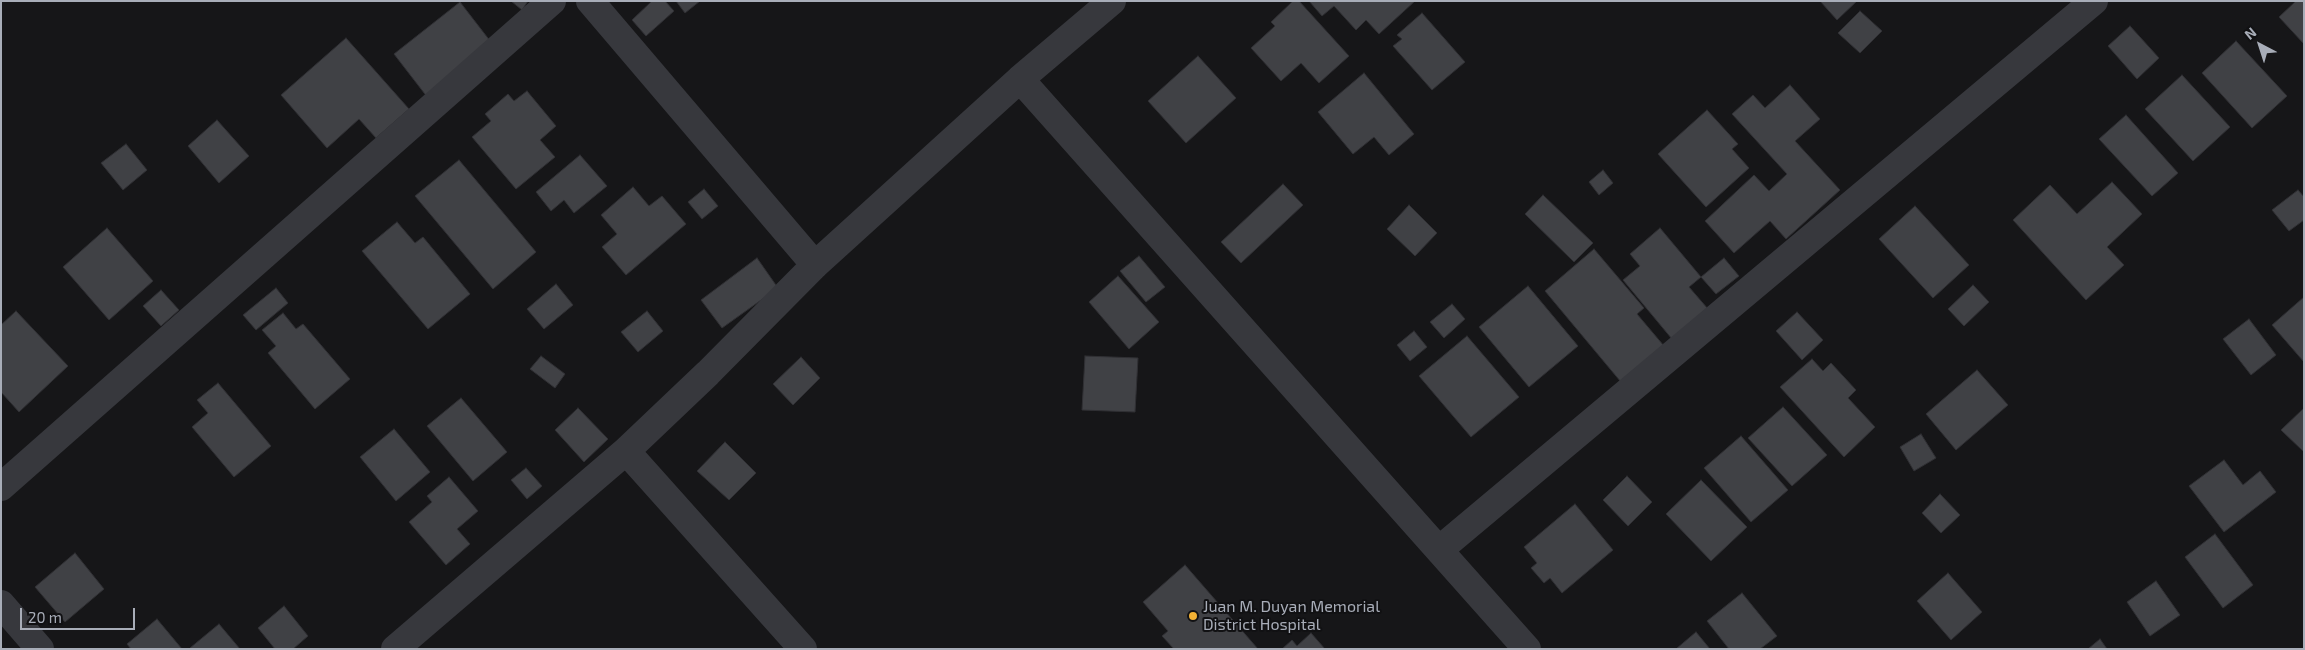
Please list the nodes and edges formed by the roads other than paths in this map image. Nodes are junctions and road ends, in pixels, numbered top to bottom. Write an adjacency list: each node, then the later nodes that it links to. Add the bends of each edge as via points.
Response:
1 (552, 1): 8 (street)
2 (590, 1): 6 (street)
3 (1112, 1): 5 (street)
4 (2094, 1): 9 (street)
5 (1020, 79): 6 (street); 9 (street)
6 (815, 265): 7 (street)
7 (626, 450): 12 (street); 13 (street)
8 (1, 487)
9 (1439, 550): 14 (street)
10 (1, 604): 11 (street)
11 (40, 649)
12 (395, 649)
13 (803, 649)
14 (1527, 649)

